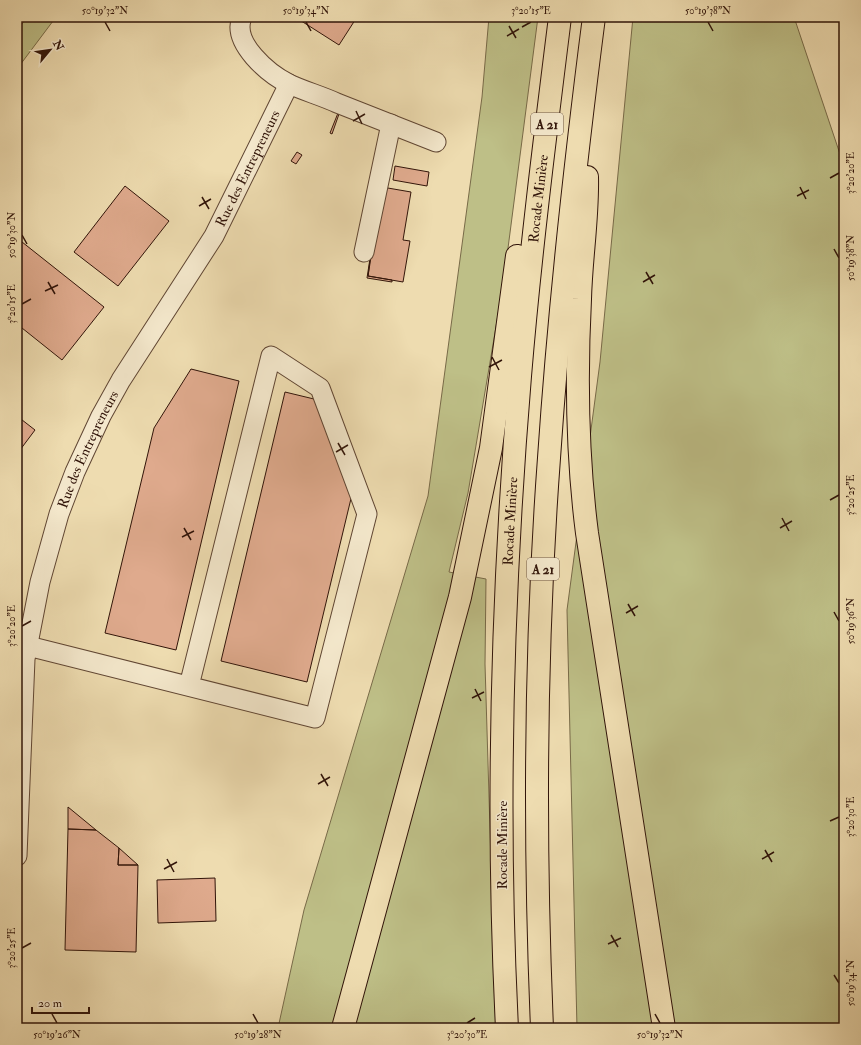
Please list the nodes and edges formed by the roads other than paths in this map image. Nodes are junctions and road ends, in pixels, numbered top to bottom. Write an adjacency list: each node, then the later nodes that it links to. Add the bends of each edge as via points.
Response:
1 (242, 17): 4 (street, via 240,28 252,54 266,68)
2 (560, 17): 8 (highway, Rocade Minière / A 21)
3 (594, 17): 5 (highway, A 21)
4 (289, 84): 6 (street); 10 (street, Rue des Entrepreneurs, via 214,236 121,380 83,454 52,535 34,605)
5 (582, 112): 16 (highway, A 21, via 560,318 543,573 538,800 538,915); 17 (highway, via 587,184 579,308 578,427 582,490)
6 (391, 124): 7 (street); 9 (street)
7 (436, 142)
8 (534, 232): 14 (highway, via 518,246 491,448 460,597); 15 (highway, Rocade Minière / A 21, via 516,428 505,628 502,893)
9 (364, 252)
10 (28, 646): 11 (street); 12 (street, Rue des Entrepreneurs)
11 (189, 686): 11 (street, via 271,356 320,388 367,514 316,718)
12 (19, 733): 13 (street, Rue des Entrepreneurs)
13 (17, 856)
14 (343, 1028)
15 (507, 1028)
16 (542, 1028)
17 (664, 1028)

